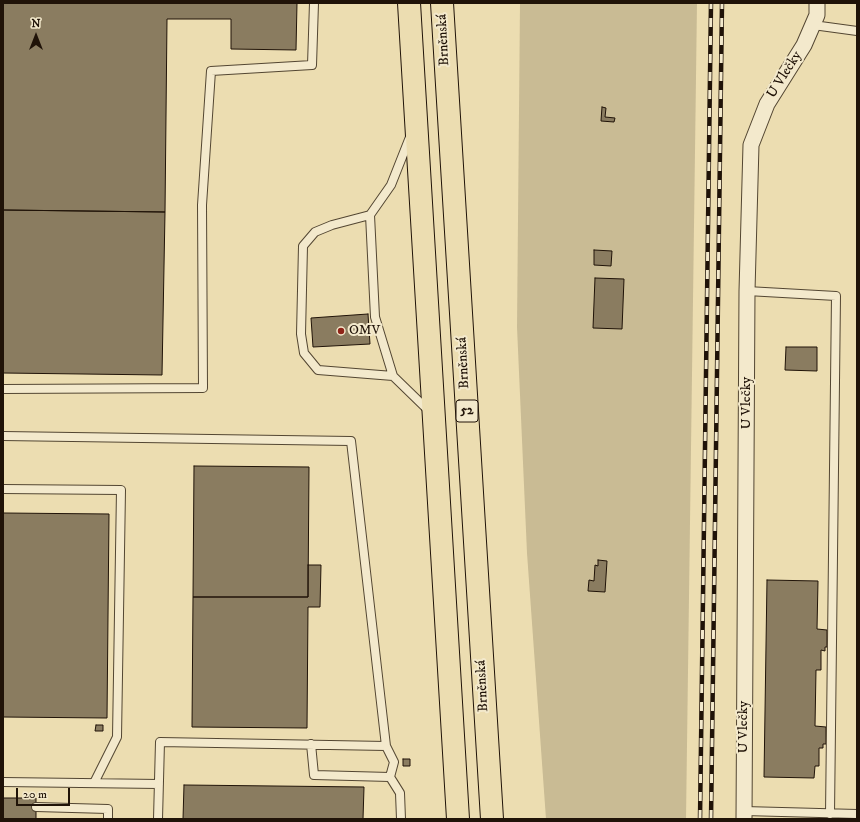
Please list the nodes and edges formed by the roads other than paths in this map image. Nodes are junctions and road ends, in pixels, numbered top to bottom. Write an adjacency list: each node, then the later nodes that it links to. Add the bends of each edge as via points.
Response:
1 (314, 3): 11 (lane, via 312,65 211,71 202,205 203,388)
2 (409, 3): 7 (highway)
3 (442, 3): 29 (highway, Brněnská / 52)
4 (817, 3): 5 (street, U Vlečky, via 817,15)
5 (813, 25): 6 (lane); 9 (street, U Vlečky, via 804,45 767,104 751,145)
6 (857, 31)
7 (416, 123): 8 (lane, via 391,185); 12 (highway)
8 (370, 215): 10 (lane, via 376,317); 10 (lane, via 315,232 303,246 301,334 304,353 318,370)
9 (747, 291): 22 (lane, via 836,296); 24 (street, U Vlečky)
10 (393, 376): 12 (lane)
11 (3, 389)
12 (433, 415): 28 (highway)
13 (3, 436): 16 (lane, via 351,441)
14 (3, 489): 19 (lane, via 121,490 117,737)
15 (311, 744): 16 (lane); 17 (lane, via 314,775); 20 (lane, via 160,742)
16 (386, 746): 17 (lane, via 394,762)
17 (390, 777): 27 (lane, via 400,793)
18 (3, 782): 19 (lane)
19 (94, 783): 20 (lane)
20 (159, 784): 26 (lane)
21 (36, 807): 25 (lane, via 108,808)
22 (830, 814): 23 (lane); 24 (lane)
23 (857, 814)
24 (744, 815)
25 (108, 819)
26 (158, 819)
27 (401, 819)
28 (458, 819)
29 (492, 819)

